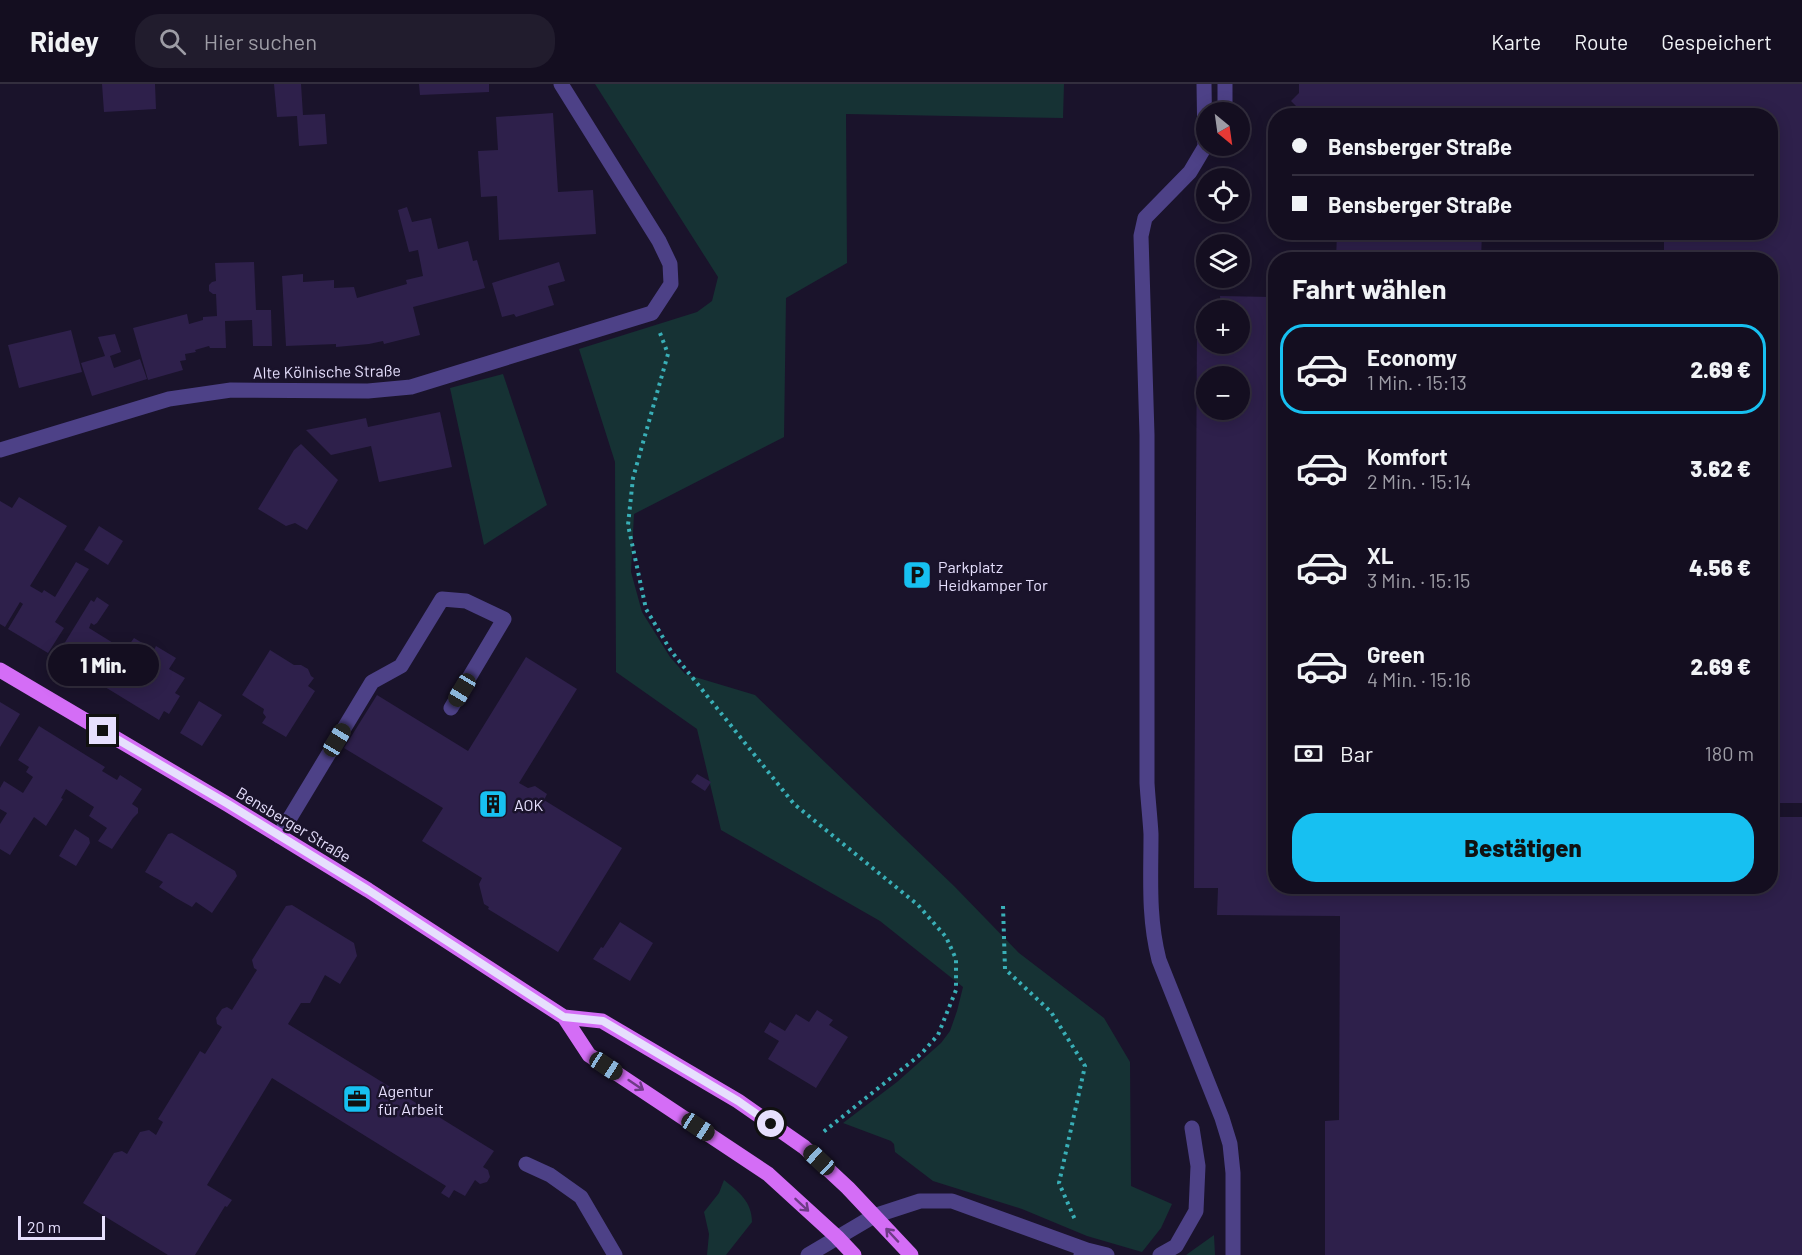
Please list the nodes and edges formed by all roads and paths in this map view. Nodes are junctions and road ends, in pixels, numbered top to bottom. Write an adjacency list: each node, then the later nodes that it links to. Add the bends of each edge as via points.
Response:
1 (561, 84): 7 (street, via 670,264 671,284)
2 (1204, 84): 4 (street)
3 (1225, 84): 5 (street)
4 (1204, 102)
5 (1225, 102)
6 (1199, 156): 26 (street, via 1190,172 1145,218 1141,236 1147,435 1150,912 1159,960 1230,1144)
7 (652, 313): 8 (street, Alte Kölnische Straße, via 411,387 368,391 231,390 169,399); 15 (path, via 668,354 633,478 628,525 646,609 670,651 794,804 918,905 946,937 956,959 956,990 938,1035 921,1054)
8 (0, 450)
9 (0, 670): 11 (main road, Bensberger Straße)
10 (451, 708): 11 (street, via 504,619 466,601 442,599 402,666 372,682)
11 (279, 836): 13 (main road, Bensberger Straße)
12 (1003, 906): 19 (path, via 1005,969 1051,1012 1085,1066 1059,1183)
13 (564, 1017): 15 (main road, Bensberger Straße, via 603,1021 738,1101); 18 (main road, Bensberger Straße, one-way to 18, via 589,1054 768,1174)
14 (1192, 1128): 25 (street, via 1198,1166 1196,1211 1176,1246)
15 (804, 1147): 17 (main road, Bensberger Straße)
16 (526, 1164): 20 (street, via 581,1197)
17 (874, 1216): 18 (street); 19 (street, via 920,1201 952,1201); 23 (main road, Bensberger Straße, one-way to 17)
18 (837, 1237): 21 (street); 22 (main road, Bensberger Straße)
19 (1084, 1253): 24 (street)
20 (615, 1255)
21 (808, 1255)
22 (854, 1255)
23 (911, 1255)
24 (1107, 1255)
25 (1160, 1255)
26 (1233, 1255)

